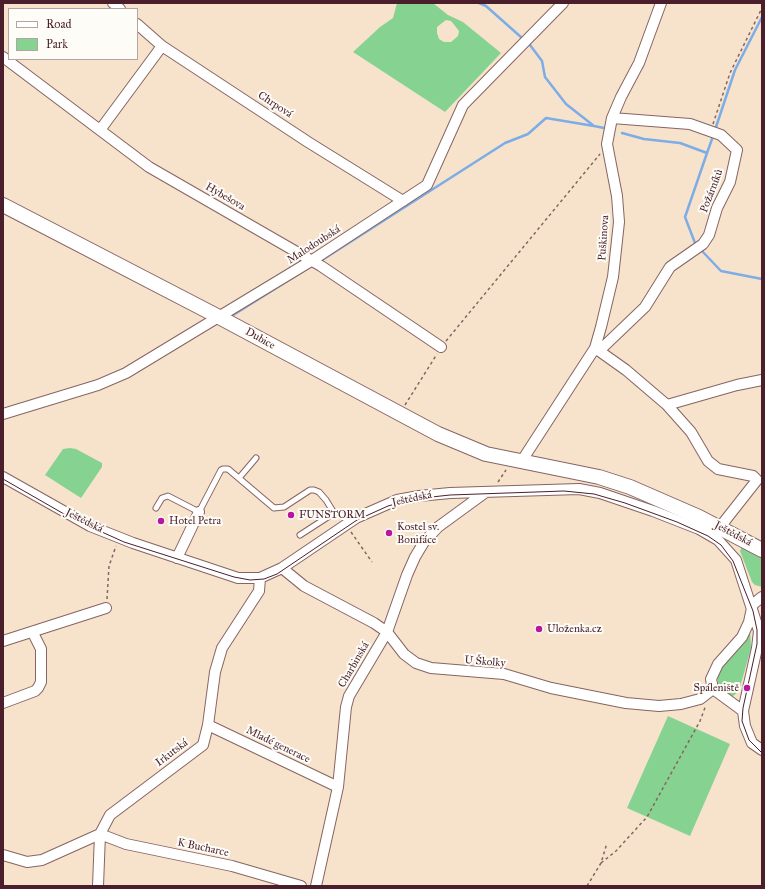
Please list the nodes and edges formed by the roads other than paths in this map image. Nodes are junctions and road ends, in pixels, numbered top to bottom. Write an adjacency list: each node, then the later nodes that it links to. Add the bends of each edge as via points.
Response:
1 (563, 3): 8 (street, Malodoubská, via 462,105 427,185)
2 (661, 3): 6 (street, Puškinova, via 638,63)
3 (138, 25): 4 (street, Chrpová)
4 (162, 46): 7 (street); 8 (street, Chrpová)
5 (3, 57): 7 (street, Hybešova)
6 (612, 118): 13 (street, Puškinova, via 607,144 619,222 613,277); 13 (street, Požárníků, via 690,124 721,135 737,150 730,182 716,208 709,235 703,244 670,266 645,308)
7 (100, 130): 10 (street, Hybešova, via 149,167)
8 (403, 201): 10 (street, Malodoubská)
9 (3, 205): 11 (street, Dubice)
10 (312, 261): 11 (street, Malodoubská); 12 (street, Hybešova)
11 (219, 317): 16 (street, Malodoubská, via 126,373); 18 (street, Dubice, via 438,434 466,446)
12 (441, 348)
13 (597, 349): 15 (street); 18 (street, Puškinova)
14 (762, 380): 15 (street)
15 (667, 405): 26 (street, via 691,432 708,462 718,469 753,476 757,480)
16 (3, 414)
17 (256, 458): 20 (lane)
18 (516, 461): 26 (street, Ještědská, via 599,477 630,487)
19 (3, 477): 29 (street, Ještědská, via 90,526)
20 (239, 478): 23 (lane, via 228,469 221,470); 24 (lane, via 274,508 284,507 314,490 326,500)
21 (491, 492): 25 (street, Ještědská, via 450,493 397,500); 33 (street, Ještědská, via 586,490 699,529 718,540 736,560); 36 (street, Charbinská, via 438,528 424,542 407,575)
22 (156, 508): 23 (lane, via 162,498 168,496)
23 (199, 512): 29 (street)
24 (334, 513): 25 (lane, via 339,513); 27 (lane)
25 (347, 523): 30 (street, Ještědská)
26 (720, 527): 28 (street, Ještědská)
27 (300, 535)
28 (762, 550)
29 (177, 558): 31 (street, Ještědská, via 238,578)
30 (282, 568): 31 (street, Ještědská); 36 (street, U Školky, via 304,586)
31 (260, 578): 41 (street, Irkutská, via 259,591 222,648 215,672)
32 (762, 597): 33 (street)
33 (752, 605): 38 (street, via 749,622 742,637 718,664 711,679); 40 (street, Ještědská, via 759,631)
34 (106, 608): 35 (street)
35 (33, 632): 37 (street); 39 (street, via 41,649 41,682 38,688)
36 (387, 632): 38 (street, U Školky, via 404,654 416,663 431,668 504,674 551,688 626,703 658,706 681,704 700,699); 43 (street, Charbinská, via 349,696)
37 (3, 642)
38 (713, 689): 40 (street)
39 (3, 703)
40 (743, 711): 42 (street, via 745,726 752,743)
41 (208, 725): 43 (street, Mladé generace); 44 (street, Irkutská, via 202,744 110,815)
42 (762, 750)
43 (338, 787): 48 (street, Charbinská)
44 (100, 834): 45 (street, via 42,860 28,862); 46 (street, Irkutská); 47 (street, K Bucharce, via 126,844 232,866)
45 (3, 855)
46 (98, 886)
47 (301, 886)
48 (316, 886)

